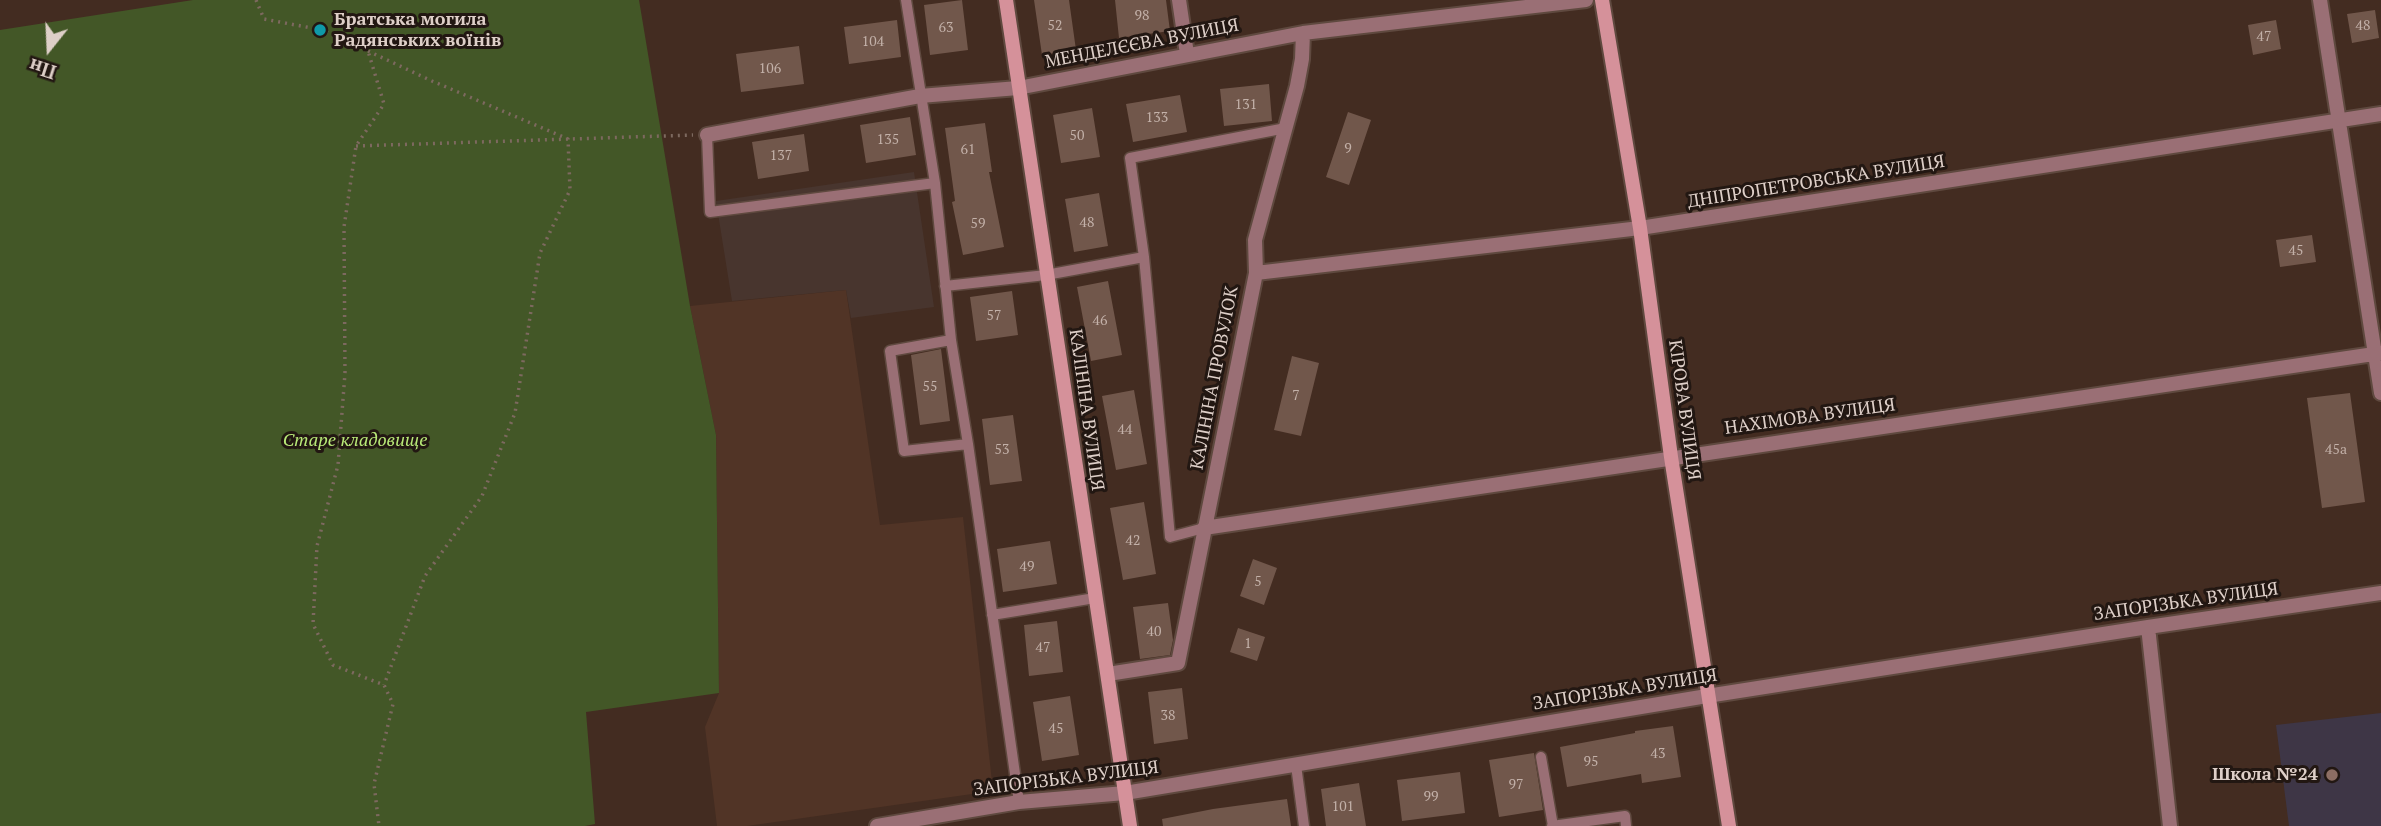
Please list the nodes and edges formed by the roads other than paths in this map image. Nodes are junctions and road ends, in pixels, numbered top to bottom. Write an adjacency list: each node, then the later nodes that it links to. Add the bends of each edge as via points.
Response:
1 (906, 0): 10 (lane)
2 (1006, 0): 9 (street, КАЛІНІНА ВУЛИЦЯ)
3 (1179, 0): 8 (street)
4 (1586, 0): 7 (street, МЕНДЕЛЄЄВА ВУЛИЦЯ)
5 (1602, 0): 16 (street, КІРОВА ВУЛИЦЯ)
6 (2320, 0): 12 (street)
7 (1303, 33): 8 (street, МЕНДЕЛЄЄВА ВУЛИЦЯ); 13 (street, КАЛІНІНА ПРОВУЛОК, via 1302,59)
8 (1187, 54): 9 (street, МЕНДЕЛЄЄВА ВУЛИЦЯ)
9 (1018, 88): 10 (street, МЕНДЕЛЄЄВА ВУЛИЦЯ); 19 (street, КАЛІНІНА ВУЛИЦЯ)
10 (920, 96): 14 (street, МЕНДЕЛЄЄВА ВУЛИЦЯ); 15 (lane)
11 (2381, 114): 12 (street, ДНІПРОПЕТРОВСЬКА ВУЛИЦЯ)
12 (2337, 121): 16 (street, ДНІПРОПЕТРОВСЬКА ВУЛИЦЯ); 22 (street)
13 (1286, 128): 17 (lane, via 1130,158); 18 (street, КАЛІНІНА ПРОВУЛОК, via 1255,240)
14 (707, 135): 15 (lane, via 710,212)
15 (935, 183): 20 (lane)
16 (1640, 228): 18 (street, ДНІПРОПЕТРОВСЬКА ВУЛИЦЯ); 25 (street, КІРОВА ВУЛИЦЯ)
17 (1144, 257): 19 (lane); 26 (lane, via 1170,537)
18 (1256, 273): 26 (street, КАЛІНІНА ПРОВУЛОК)
19 (1046, 275): 20 (lane); 28 (street, КАЛІНІНА ВУЛИЦЯ)
20 (945, 286): 21 (lane)
21 (951, 340): 24 (lane); 24 (lane, via 890,351 904,451)
22 (2378, 353): 23 (street); 25 (street, НАХІМОВА ВУЛИЦЯ)
23 (2381, 393)
24 (968, 444): 29 (lane)
25 (1671, 457): 26 (street, НАХІМОВА ВУЛИЦЯ); 32 (street, КІРОВА ВУЛИЦЯ)
26 (1204, 527): 31 (street, КАЛІНІНА ПРОВУЛОК, via 1178,663)
27 (2381, 593): 30 (street, ЗАПОРІЗЬКА ВУЛИЦЯ)
28 (1095, 598): 29 (lane); 31 (street, КАЛІНІНА ВУЛИЦЯ)
29 (992, 615): 36 (lane)
30 (2148, 627): 32 (street, ЗАПОРІЗЬКА ВУЛИЦЯ); 43 (street)
31 (1108, 674): 35 (street, КАЛІНІНА ВУЛИЦЯ)
32 (1707, 696): 34 (street, ЗАПОРІЗЬКА ВУЛИЦЯ); 42 (street, КІРОВА ВУЛИЦЯ)
33 (1541, 757): 40 (lane)
34 (1296, 765): 35 (street, ЗАПОРІЗЬКА ВУЛИЦЯ); 39 (lane)
35 (1125, 793): 36 (street, ЗАПОРІЗЬКА ВУЛИЦЯ); 38 (street, КАЛІНІНА ВУЛИЦЯ)
36 (1019, 802): 37 (street, ЗАПОРІЗЬКА ВУЛИЦЯ)
37 (877, 826)
38 (1130, 826)
39 (1304, 826)
40 (1553, 826): 41 (lane, via 1625,816)
41 (1626, 826)
42 (1729, 826)
43 (2170, 826)

